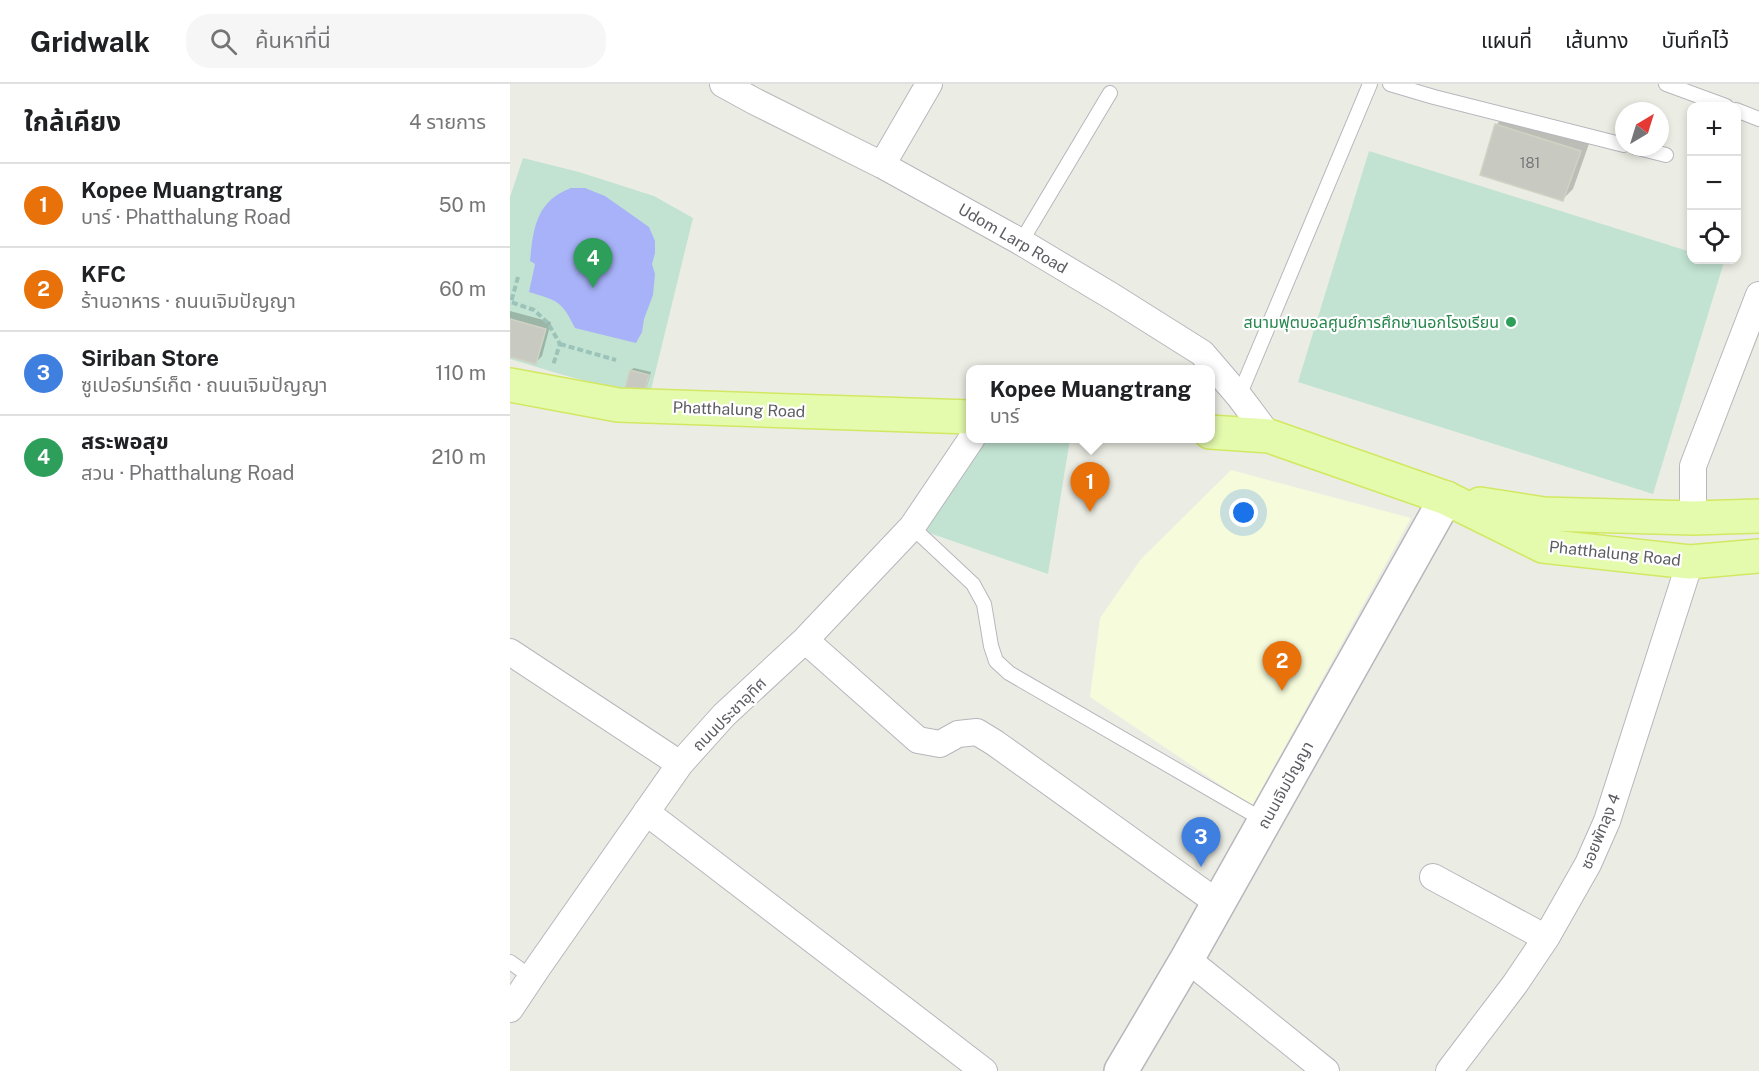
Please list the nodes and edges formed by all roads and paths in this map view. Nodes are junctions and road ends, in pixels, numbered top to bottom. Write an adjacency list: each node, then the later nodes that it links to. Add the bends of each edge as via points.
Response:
1 (723, 84): 11 (street, Udom Larp Road)
2 (929, 84): 11 (street)
3 (1370, 84): 21 (lane)
4 (1390, 84): 10 (lane)
5 (1666, 84): 7 (lane)
6 (1110, 93): 12 (lane)
7 (1715, 102)
8 (1741, 112): 9 (lane)
9 (1759, 119)
10 (1615, 143)
11 (882, 165): 12 (street, Udom Larp Road)
12 (1021, 242): 17 (street, Udom Larp Road, via 1202,353)
13 (518, 277): 15 (path, via 511,302 534,310 548,323)
14 (1759, 295): 28 (street, via 1693,466)
15 (560, 344): 16 (path); 19 (path)
16 (616, 360)
17 (1212, 365)
18 (1215, 368): 21 (street, Udom Larp Road)
19 (551, 372)
20 (510, 385): 22 (main road, Phatthalung Road, via 618,405)
21 (1239, 396): 24 (street, Udom Larp Road)
22 (966, 417)
23 (1215, 432): 24 (main road, Phatthalung Road)
24 (1269, 436): 26 (main road, Phatthalung Road)
25 (969, 443): 29 (street, ถนนประชาอุทิศ)
26 (1446, 498): 28 (main road, Phatthalung Road, via 1544,514); 31 (main road, Phatthalung Road, via 1543,546); 36 (street, ถนนเจิมปัญญา)
27 (1759, 516): 28 (main road, Phatthalung Road)
28 (1693, 518)
29 (912, 527): 32 (street, ถนนประชาอุทิศ); 36 (lane, via 973,585 984,604 996,661 1009,673)
30 (1759, 556): 31 (main road, Phatthalung Road)
31 (1690, 562): 39 (street, ซอยพัทลุง 4, via 1607,821 1588,864)
32 (805, 640): 34 (street, ถนนประชาอุทิศ, via 724,715); 38 (street, via 918,740 940,744 958,734 977,732)
33 (510, 652): 34 (street)
34 (680, 764): 35 (street, ถนนประชาอุทิศ)
35 (646, 812): 42 (street, ถนนประชาอุทิศ); 44 (street)
36 (1265, 821): 38 (street, ถนนเจิมปัญญา)
37 (1433, 877): 39 (street)
38 (1218, 903): 40 (street, ถนนเจิมปัญญา)
39 (1546, 938): 47 (street, ซอยพัทลุง 4)
40 (1187, 959): 45 (street, ถนนเจิมปัญญา); 46 (street)
41 (510, 962): 42 (lane)
42 (531, 977): 43 (street, ถนนประชาอุทิศ)
43 (510, 1009)
44 (984, 1071)
45 (1121, 1071)
46 (1326, 1071)
47 (1449, 1071)

